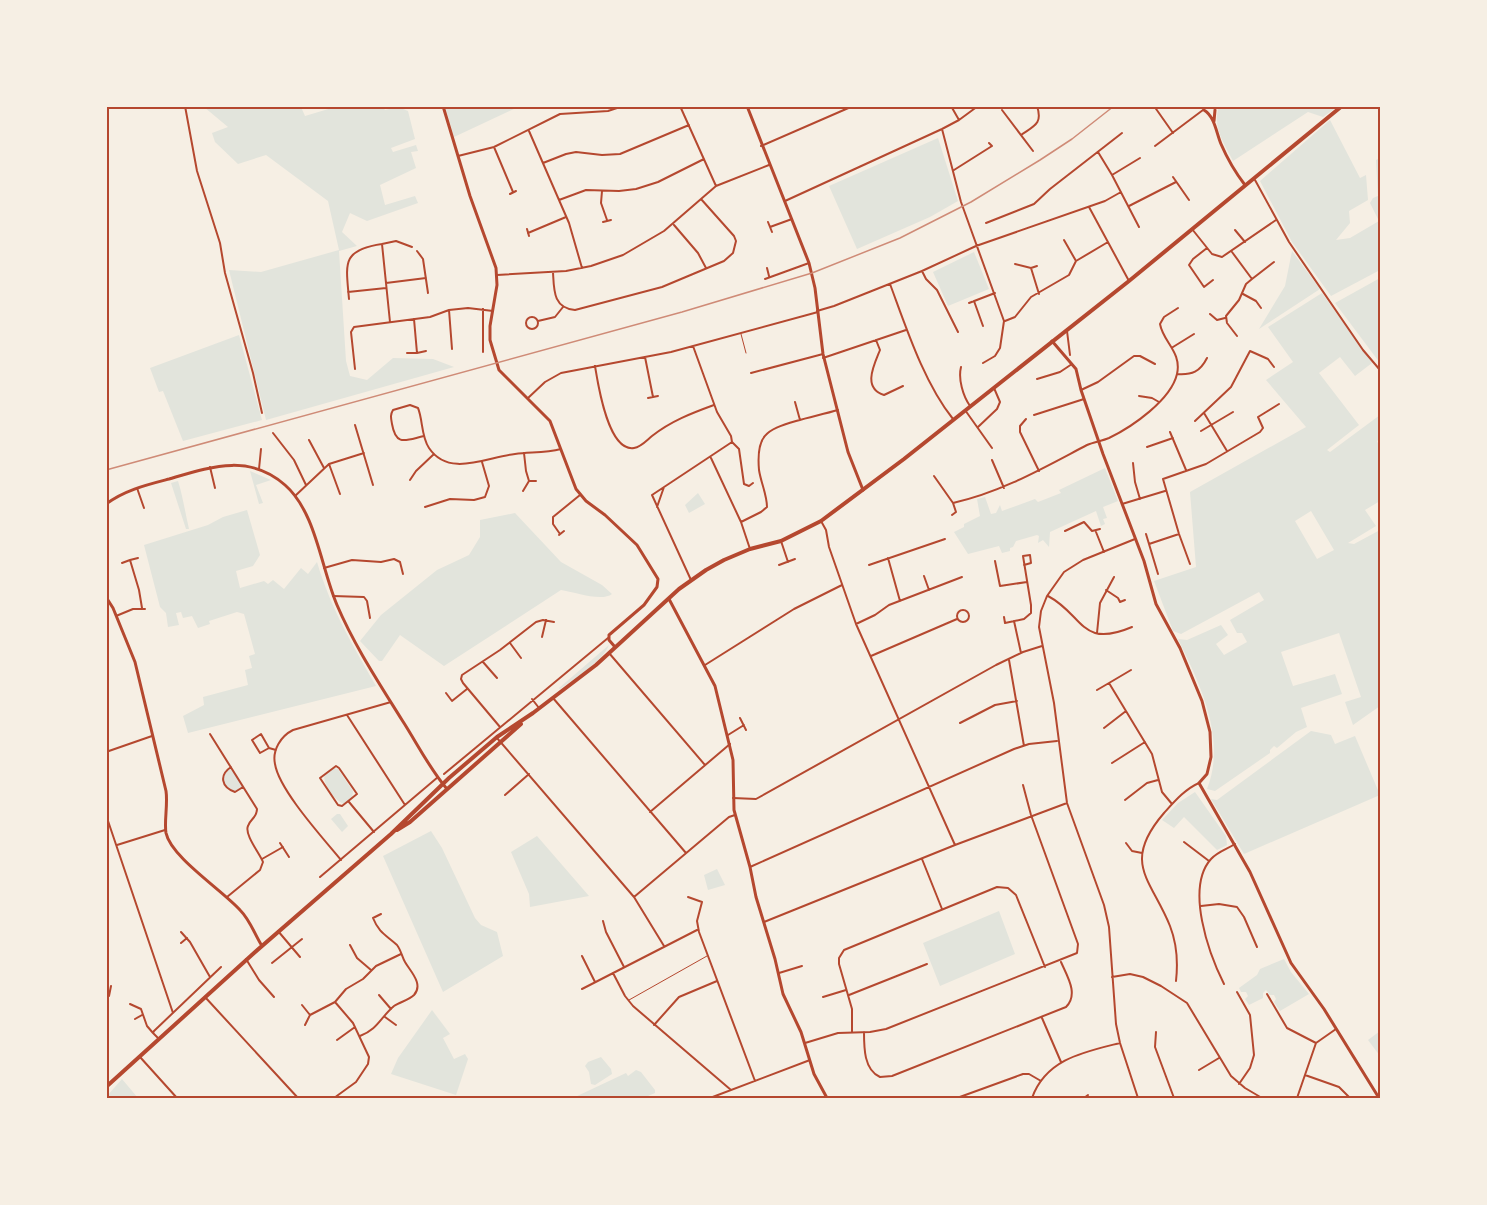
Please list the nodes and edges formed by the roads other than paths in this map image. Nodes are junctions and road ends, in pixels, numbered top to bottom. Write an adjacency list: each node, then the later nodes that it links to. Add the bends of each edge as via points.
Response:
1 (185, 106): 171 (street, via 197,171 220,243)
2 (443, 106): 31 (street)
3 (622, 106): 21 (street, via 599,112 560,114)
4 (680, 106): 19 (street)
5 (747, 106): 26 (street)
6 (854, 106): 26 (street)
7 (951, 106): 17 (street)
8 (978, 106): 17 (street)
9 (1038, 106): 24 (street, via 1038,122)
10 (1342, 106): 39 (main road)
11 (1151, 107): 23 (street)
12 (1204, 107): 15 (street); 16 (street)
13 (1215, 108): 15 (street); 18 (street)
14 (1002, 110): 24 (street)
15 (1209, 113): 16 (street); 18 (street)
16 (1198, 114): 23 (street)
17 (959, 120): 20 (street)
18 (1214, 123): 42 (street, via 1233,168)
19 (689, 125): 33 (street); 34 (street, via 620,154 576,152)
20 (942, 129): 36 (street); 49 (street)
21 (529, 130): 28 (street); 34 (street)
22 (1122, 133): 30 (street)
23 (1173, 133): 27 (street)
24 (1021, 135): 29 (street)
25 (990, 142): 36 (street, via 992,146)
26 (761, 146): 35 (street)
27 (1155, 146)
28 (494, 147): 31 (street); 44 (street)
29 (1033, 151)
30 (1098, 152): 37 (street); 57 (street, via 1030,206)
31 (458, 156): 85 (street)
32 (1140, 158): 37 (street)
33 (704, 159): 41 (street); 43 (street, via 636,189)
34 (543, 164): 47 (street)
35 (769, 165): 41 (street); 49 (street)
36 (954, 170): 69 (street)
37 (1112, 175): 45 (street)
38 (1173, 177): 40 (street)
39 (1255, 180): 42 (main road); 54 (street)
40 (1176, 182): 48 (street); 50 (street)
41 (716, 186): 46 (street)
42 (1246, 186): 61 (main road)
43 (602, 191): 47 (street, via 586,190); 55 (street, via 602,210 609,220)
44 (513, 192)
45 (1121, 192): 50 (street); 51 (street)
46 (701, 199): 58 (street); 80 (street, via 736,241 730,258)
47 (559, 200): 52 (street)
48 (1189, 200)
49 (785, 201): 53 (street)
50 (1129, 206): 60 (street)
51 (1089, 207): 66 (street); 69 (street)
52 (566, 217): 64 (street); 79 (street)
53 (792, 219): 59 (street); 76 (street)
54 (1277, 220): 67 (street); 149 (street, via 1288,242)
55 (603, 222)
56 (768, 222): 59 (street)
57 (986, 223)
58 (674, 224): 79 (street, via 636,249); 80 (street)
59 (770, 227): 63 (street)
60 (1139, 227)
61 (1192, 229): 71 (street); 91 (main road)
62 (1235, 230): 67 (street)
63 (772, 232)
64 (528, 233)
65 (1064, 240): 74 (street)
66 (1108, 242): 74 (street); 91 (street)
67 (1245, 242): 73 (street)
68 (382, 243): 70 (street); 92 (street); 95 (street, via 362,247 349,262)
69 (976, 246): 83 (street); 97 (street)
70 (412, 247)
71 (1207, 248): 73 (street, via 1220,257); 90 (street, via 1193,259 1190,267 1204,286)
72 (417, 252): 87 (street, via 423,258)
73 (1232, 252): 89 (street)
74 (1076, 261): 98 (street, via 1069,275)
75 (1274, 262): 89 (street)
76 (809, 263): 86 (street); 109 (street)
77 (1015, 264): 82 (street)
78 (1037, 266): 82 (street)
79 (582, 268): 84 (street)
80 (706, 268): 103 (street, via 642,293 576,310)
81 (767, 268): 86 (street)
82 (1031, 268): 98 (street)
83 (922, 271): 93 (street); 116 (street, via 937,290)
84 (553, 272): 85 (street); 103 (street, via 555,295)
85 (497, 275): 108 (street)
86 (769, 276): 88 (street)
87 (426, 278): 92 (street); 96 (street)
88 (765, 279)
89 (1252, 279): 99 (street)
90 (1213, 280)
91 (1129, 281): 120 (main road)
92 (386, 283): 94 (street)
93 (890, 283): 109 (street); 119 (street)
94 (386, 288): 95 (street); 115 (street)
95 (348, 292): 100 (street)
96 (428, 293)
97 (995, 293): 101 (street); 114 (street)
98 (1039, 294): 114 (street, via 1026,302 1018,316)
99 (1242, 294): 105 (street, via 1253,298); 111 (street)
100 (349, 299)
101 (974, 302): 102 (street); 117 (street)
102 (969, 303)
103 (563, 307): 113 (street, via 555,317)
104 (1178, 308): 128 (street, via 1160,324)
105 (1262, 308)
106 (483, 309): 107 (street); 108 (street); 131 (street)
107 (449, 310): 112 (street); 129 (street)
108 (493, 311): 159 (street, via 490,340 499,370)
109 (817, 312): 122 (street); 136 (street)
110 (1210, 314): 111 (street, via 1217,320)
111 (1225, 318): 124 (street)
112 (414, 319): 115 (street); 133 (street)
113 (538, 321): 113 (street, via 533,329 526,325 530,317)
114 (1004, 321): 141 (street, via 1000,348)
115 (390, 322): 140 (street, via 352,329)
116 (955, 326): 118 (street); 121 (street)
117 (983, 326)
118 (950, 327)
119 (906, 329): 125 (street); 174 (street, via 942,405)
120 (1066, 330): 126 (main road); 135 (street)
121 (958, 332)
122 (740, 333): 127 (street); 134 (lane)
123 (1194, 334): 128 (street)
124 (1237, 336)
125 (876, 340): 136 (street); 154 (street, via 880,350 871,375 873,386 884,394)
126 (1052, 341): 142 (street); 155 (main road)
127 (693, 346): 137 (street); 166 (street)
128 (1173, 347): 152 (street, via 1178,360)
129 (452, 349)
130 (426, 351): 133 (street)
131 (483, 352)
132 (408, 353): 133 (street)
133 (417, 353)
134 (746, 353)
135 (1070, 355)
136 (823, 356): 151 (street); 168 (street)
137 (645, 357): 144 (street); 161 (street)
138 (1207, 358): 152 (street, via 1196,372)
139 (360, 359): 140 (street)
140 (354, 360): 147 (street)
141 (983, 363)
142 (1072, 364): 153 (street); 156 (street)
143 (1155, 364): 156 (street, via 1134,356)
144 (595, 366): 159 (street, via 555,376); 166 (street, via 607,417 618,442 625,447 637,448 670,424)
145 (961, 367): 150 (street)
146 (1274, 367): 172 (street, via 1268,359 1250,351 1231,387)
147 (355, 369)
148 (955, 370): 150 (street)
149 (1380, 370)
150 (960, 371): 167 (street)
151 (751, 373)
152 (1177, 374): 164 (street, via 1171,389)
153 (1037, 379)
154 (903, 386)
155 (994, 388): 167 (main road); 180 (street, via 1000,402)
156 (1081, 390): 162 (street)
157 (658, 396): 161 (street)
158 (1139, 396): 164 (street)
159 (528, 398): 192 (street, via 550,421)
160 (648, 398): 161 (street)
161 (653, 398)
162 (1084, 399): 173 (street); 187 (street)
163 (802, 402): 176 (street, via 796,403)
164 (1159, 402): 187 (street, via 1132,424)
165 (1279, 404): 193 (street, via 1258,417 1263,428 1260,432)
166 (714, 405): 188 (street)
167 (970, 406): 169 (main road)
168 (838, 410): 176 (street); 218 (street)
169 (965, 410): 174 (main road); 180 (street)
170 (1233, 412): 179 (street)
171 (262, 413)
172 (1204, 413): 177 (street); 179 (street)
173 (1034, 415)
174 (953, 419): 218 (main road)
175 (1026, 419): 206 (street, via 1020,432)
176 (800, 420): 233 (street, via 774,428 764,436 759,467 767,507)
177 (1195, 421)
178 (355, 425): 194 (street)
179 (1211, 425): 181 (street); 193 (street)
180 (978, 427): 189 (street)
181 (1201, 431)
182 (1170, 432): 185 (street)
183 (273, 433): 212 (street, via 294,460)
184 (424, 436): 184 (street, via 416,406 393,410 397,439); 196 (street)
185 (1173, 438): 190 (street); 205 (street)
186 (309, 440): 203 (street)
187 (1099, 441): 206 (street); 227 (street)
188 (732, 442): 197 (street); 211 (street, via 739,449 744,484)
189 (992, 447)
190 (1147, 447)
191 (261, 449): 204 (street)
192 (561, 449): 195 (street); 222 (street, via 571,482)
193 (1227, 451): 205 (street)
194 (364, 453): 201 (street); 213 (street)
195 (524, 453): 199 (street); 209 (street)
196 (434, 454): 199 (street, via 449,462); 208 (street)
197 (710, 457): 214 (street); 233 (street)
198 (992, 460): 217 (street)
199 (482, 462): 228 (street, via 489,486 485,497 450,499)
200 (1133, 463): 224 (street)
201 (329, 464): 203 (street); 221 (street)
202 (210, 467): 204 (street, via 236,465); 215 (street); 216 (street)
203 (324, 468): 212 (street)
204 (258, 470): 223 (street, via 278,479)
205 (1186, 470): 220 (street, via 1163,479)
206 (1038, 471): 217 (street)
207 (934, 476): 225 (street)
208 (410, 480)
209 (529, 481): 210 (street); 219 (street)
210 (536, 481)
211 (753, 483)
212 (306, 485): 223 (street)
213 (373, 485)
214 (664, 487): 229 (street); 229 (street, via 652,495)
215 (137, 488): 226 (street); 230 (street)
216 (215, 488)
217 (1004, 488): 225 (street)
218 (863, 490): 232 (main road)
219 (523, 491)
220 (1166, 492): 224 (street); 239 (street)
221 (340, 494)
222 (580, 495): 235 (street, via 552,520 559,535); 285 (street, via 637,544 658,583 644,605)
223 (295, 496): 257 (street, via 308,520)
224 (1140, 500): 227 (street)
225 (953, 503): 231 (street, via 956,512)
226 (106, 504)
227 (1122, 504): 241 (street)
228 (425, 507)
229 (657, 507): 263 (street)
230 (144, 508)
231 (952, 515)
232 (821, 521): 242 (main road); 265 (street)
233 (741, 522): 244 (street)
234 (1101, 529): 237 (street)
235 (564, 531)
236 (1065, 531): 237 (street, via 1084,522)
237 (1096, 531): 245 (street)
238 (1146, 534): 243 (street)
239 (1179, 534): 243 (street); 253 (street)
240 (945, 539): 247 (street)
241 (1135, 539): 245 (street); 338 (street, via 1156,604 1189,668 1209,723 1210,764)
242 (780, 541): 244 (main road); 251 (street)
243 (1149, 544): 259 (street)
244 (750, 549): 263 (main road, via 714,564)
245 (1104, 552): 269 (street, via 1070,567)
246 (138, 558): 249 (street)
247 (888, 558): 255 (street); 273 (street)
248 (795, 559): 251 (street)
249 (130, 560): 252 (street); 274 (street, via 144,609)
250 (995, 561): 264 (street, via 1000,586)
251 (788, 562): 254 (street)
252 (122, 563)
253 (1190, 564)
254 (779, 565)
255 (868, 565)
256 (1024, 565): 264 (street)
257 (324, 568): 258 (street, via 352,560 394,560 400,563); 268 (street)
258 (404, 574)
259 (1158, 574)
260 (924, 576): 267 (street)
261 (959, 577): 267 (street)
262 (1114, 578): 266 (street)
263 (691, 580): 271 (main road)
264 (1027, 582): 279 (street, via 1032,611 1026,618)
265 (842, 585): 281 (street); 295 (street, via 794,609)
266 (1106, 590): 272 (street, via 1120,602); 283 (street, via 1099,607)
267 (929, 591): 273 (street)
268 (333, 596): 276 (street, via 365,598); 306 (street)
269 (1047, 596): 283 (street, via 1083,628); 287 (street, via 1040,619)
270 (106, 597): 274 (street)
271 (668, 598): 288 (main road); 295 (street)
272 (1125, 600)
273 (900, 601): 281 (street)
274 (116, 616): 321 (street, via 135,662)
275 (1004, 617): 279 (street, via 1005,622)
276 (370, 618)
277 (957, 619): 277 (street, via 960,610 968,612 966,621); 291 (street)
278 (546, 620): 280 (street); 284 (street); 286 (street, via 536,622)
279 (1014, 621): 290 (street)
280 (554, 622)
281 (856, 624): 291 (street)
282 (1132, 627): 283 (street, via 1111,635)
283 (1097, 633)
284 (542, 637)
285 (608, 638): 288 (street); 303 (street)
286 (510, 643): 292 (street); 294 (street)
287 (1042, 646): 290 (street); 323 (street)
288 (615, 647): 289 (main road)
289 (609, 653): 302 (main road); 332 (street)
290 (1021, 653): 293 (street)
291 (871, 656): 313 (street)
292 (521, 658)
293 (1009, 659): 304 (street); 313 (street)
294 (483, 662): 297 (street); 299 (street, via 462,675)
295 (705, 665): 320 (street)
296 (1131, 670): 298 (street)
297 (496, 678)
298 (1109, 683): 300 (street); 309 (street)
299 (467, 689): 305 (street); 316 (street)
300 (1097, 690)
301 (446, 693): 305 (street)
302 (553, 698): 308 (main road); 351 (street)
303 (532, 699): 308 (street); 316 (street)
304 (1017, 700): 314 (street, via 995,705); 327 (street)
305 (452, 701): 307 (street)
306 (391, 702): 310 (street); 336 (street)
307 (455, 705)
308 (539, 708): 311 (main road)
309 (1126, 711): 317 (street); 325 (street)
310 (347, 714): 329 (street, via 293,730); 350 (street)
311 (526, 718): 322 (main road); 324 (main road)
312 (740, 718): 315 (street)
313 (900, 718): 341 (street); 345 (street, via 756,799)
314 (960, 723)
315 (744, 725): 318 (street); 320 (street)
316 (500, 727): 334 (street)
317 (1104, 728)
318 (746, 730)
319 (210, 734): 333 (street)
320 (728, 735): 326 (street)
321 (153, 736): 330 (street); 356 (street, via 167,795)
322 (497, 737): 324 (street); 339 (main road)
323 (1058, 741): 327 (street); 348 (street)
324 (501, 742): 335 (street); 343 (main road)
325 (1145, 742): 331 (street); 337 (street)
326 (730, 744): 332 (street); 345 (street)
327 (1024, 746): 341 (street)
328 (269, 748): 328 (street, via 260,753 252,740 262,735); 329 (street)
329 (276, 750): 371 (street, via 276,769 286,788)
330 (106, 752)
331 (1112, 763)
332 (705, 765): 351 (street)
333 (231, 767): 342 (street); 342 (street, via 223,775 226,786 234,792)
334 (444, 774)
335 (529, 774): 344 (street); 376 (street)
336 (438, 777): 339 (street); 350 (street)
337 (1158, 780): 346 (street, via 1147,783); 349 (street, via 1164,797)
338 (1199, 783): 349 (street); 362 (street)
339 (442, 784): 343 (street); 358 (main road)
340 (1023, 785): 354 (street)
341 (930, 786): 364 (street); 373 (street)
342 (243, 787): 369 (street, via 257,813 247,832)
343 (447, 789): 358 (main road)
344 (505, 795)
345 (733, 798): 353 (street)
346 (1125, 800)
347 (349, 802): 347 (street, via 339,806 321,778 336,766 357,795); 357 (street)
348 (1067, 803): 354 (street); 409 (street, via 1104,904)
349 (1172, 804): 367 (street, via 1153,828)
350 (405, 805): 357 (street)
351 (650, 812): 366 (street)
352 (106, 815): 355 (street)
353 (735, 815): 366 (street); 373 (street)
354 (1031, 815): 364 (street); 399 (street, via 1079,947 1075,955)
355 (108, 824): 363 (street)
356 (165, 831): 363 (street); 375 (street, via 178,854)
357 (374, 832): 371 (street)
358 (391, 834): 384 (main road)
359 (1184, 842): 372 (street)
360 (280, 843): 365 (street)
361 (1125, 843): 367 (street, via 1132,851)
362 (1235, 844): 372 (street); 442 (street, via 1288,958)
363 (117, 845): 432 (street)
364 (955, 845): 370 (street)
365 (283, 847): 368 (street); 369 (street)
366 (686, 853): 376 (street)
367 (1142, 853): 412 (street, via 1148,884 1174,936)
368 (289, 857)
369 (262, 859): 375 (street, via 260,870)
370 (922, 859): 379 (street); 382 (street)
371 (341, 860): 374 (street)
372 (1209, 861): 378 (street, via 1202,879)
373 (750, 867): 382 (street)
374 (320, 877)
375 (227, 897): 390 (street, via 249,920)
376 (634, 897): 392 (street)
377 (688, 897): 383 (street, via 702,902)
378 (1201, 906): 393 (street, via 1219,903 1237,907); 414 (street, via 1207,945)
379 (942, 909): 405 (street, via 996,887 1010,889 1016,895); 418 (street, via 844,950 839,964)
380 (381, 914): 394 (street, via 373,918 375,923)
381 (603, 921): 404 (street)
382 (764, 922): 408 (street)
383 (698, 929): 392 (street); 396 (street)
384 (279, 931): 390 (main road); 391 (street)
385 (182, 932): 386 (street)
386 (187, 938): 388 (street); 410 (street)
387 (302, 939): 391 (street)
388 (181, 943)
389 (350, 945): 406 (street, via 357,958)
390 (262, 946): 398 (main road)
391 (292, 946): 397 (street); 400 (street)
392 (664, 946): 404 (street)
393 (1257, 947)
394 (401, 954): 406 (street); 431 (street, via 418,988)
395 (582, 956): 413 (street)
396 (708, 956): 411 (street); 427 (lane)
397 (300, 957)
398 (246, 959): 424 (main road); 425 (street)
399 (1061, 961): 405 (street); 436 (street, via 1072,998 1066,1007)
400 (272, 963)
401 (927, 964): 422 (street)
402 (802, 966): 408 (street)
403 (221, 967): 410 (street)
404 (624, 967): 407 (street)
405 (1045, 967): 444 (street, via 886,1029)
406 (371, 970): 428 (street)
407 (613, 973): 413 (street); 427 (street)
408 (778, 973): 450 (street)
409 (1112, 977): 451 (street); 454 (street, via 1143,977 1187,1003)
410 (210, 978): 432 (street)
411 (718, 981): 440 (street, via 680,997); 459 (street)
412 (1176, 981)
413 (595, 982): 416 (street)
414 (1224, 984)
415 (111, 986): 417 (street)
416 (582, 988)
417 (109, 990): 423 (street)
418 (846, 990): 422 (street); 426 (street)
419 (1238, 993): 461 (street, via 1250,1015 1254,1051 1252,1064)
420 (1267, 994): 452 (street, via 1287,1028)
421 (379, 995): 431 (street)
422 (848, 995): 443 (street)
423 (109, 996)
424 (205, 996): 448 (main road); 466 (street)
425 (274, 997)
426 (823, 997)
427 (628, 1001): 440 (street)
428 (335, 1002): 434 (street); 441 (street)
429 (130, 1004): 433 (street, via 141,1009)
430 (302, 1005): 434 (street)
431 (392, 1009): 435 (street)
432 (173, 1013): 446 (street)
433 (142, 1015): 437 (street); 446 (street)
434 (310, 1015): 438 (street)
435 (385, 1017): 439 (street); 447 (street, via 375,1029)
436 (1042, 1018): 444 (street, via 886,1078 869,1068); 456 (street)
437 (135, 1019)
438 (305, 1025)
439 (396, 1025)
440 (654, 1025): 463 (street)
441 (355, 1026): 447 (street); 449 (street)
442 (1336, 1029): 452 (street); 478 (street)
443 (852, 1032): 444 (street); 450 (street)
444 (864, 1032)
445 (1156, 1032): 474 (street, via 1155,1047)
446 (153, 1033): 448 (street)
447 (360, 1036): 467 (street, via 369,1054 368,1064 354,1084)
448 (159, 1039): 453 (main road)
449 (337, 1040)
450 (805, 1043): 455 (street)
451 (1120, 1043): 456 (street); 473 (street)
452 (1316, 1043): 458 (street)
453 (140, 1057): 462 (main road); 465 (street)
454 (1219, 1059): 457 (street); 461 (street)
455 (810, 1060): 459 (street); 469 (street)
456 (1061, 1062): 460 (street)
457 (1200, 1070)
458 (1305, 1075): 476 (street); 477 (street, via 1339,1087)
459 (755, 1081): 463 (street)
460 (1041, 1081): 470 (street, via 1023,1074); 471 (street)
461 (1239, 1084): 475 (street)
462 (106, 1087)
463 (731, 1090): 468 (street)
464 (1088, 1095): 472 (street)
465 (177, 1098)
466 (298, 1098)
467 (334, 1098)
468 (710, 1098)
469 (826, 1098)
470 (957, 1098)
471 (1032, 1098)
472 (1084, 1098)
473 (1138, 1098)
474 (1174, 1098)
475 (1262, 1098)
476 (1297, 1098)
477 (1350, 1098)
478 (1379, 1098)

